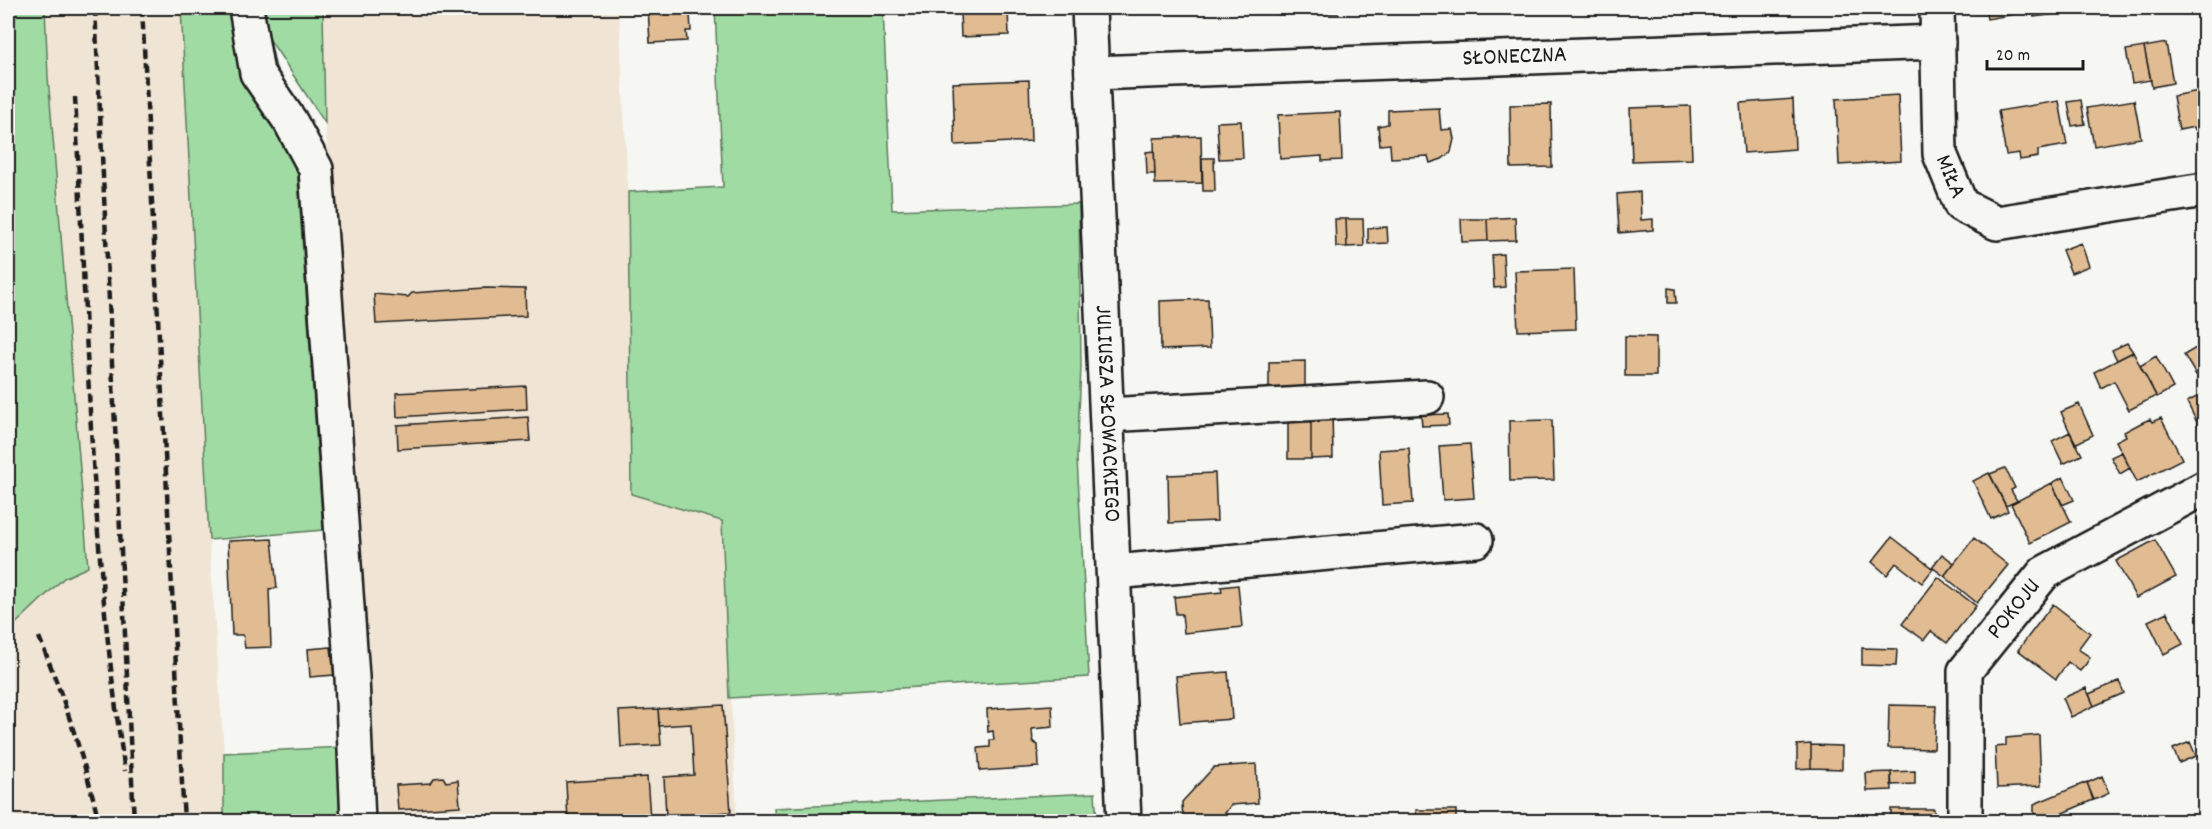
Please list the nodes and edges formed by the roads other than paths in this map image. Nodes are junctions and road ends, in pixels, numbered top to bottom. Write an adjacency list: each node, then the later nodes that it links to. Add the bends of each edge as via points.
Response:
1 (246, 8): 12 (street, via 257,72 316,169 352,677)
2 (1089, 8): 5 (street, JULIUSZA SŁOWACKIEGO)
3 (1937, 8): 4 (street, MIŁA)
4 (1938, 42): 5 (street, SŁONECZNA); 6 (street, MIŁA, via 1940,154 1961,205 1997,223)
5 (1092, 73): 8 (street, JULIUSZA SŁOWACKIEGO)
6 (2205, 190)
7 (1427, 397): 8 (street)
8 (1107, 415): 11 (street, JULIUSZA SŁOWACKIEGO)
9 (2205, 488): 14 (street, POKOJU, via 2044,573 1965,670)
10 (1476, 540): 11 (street)
11 (1114, 572): 13 (street, JULIUSZA SŁOWACKIEGO)
12 (357, 822)
13 (1124, 822)
14 (1965, 822)

